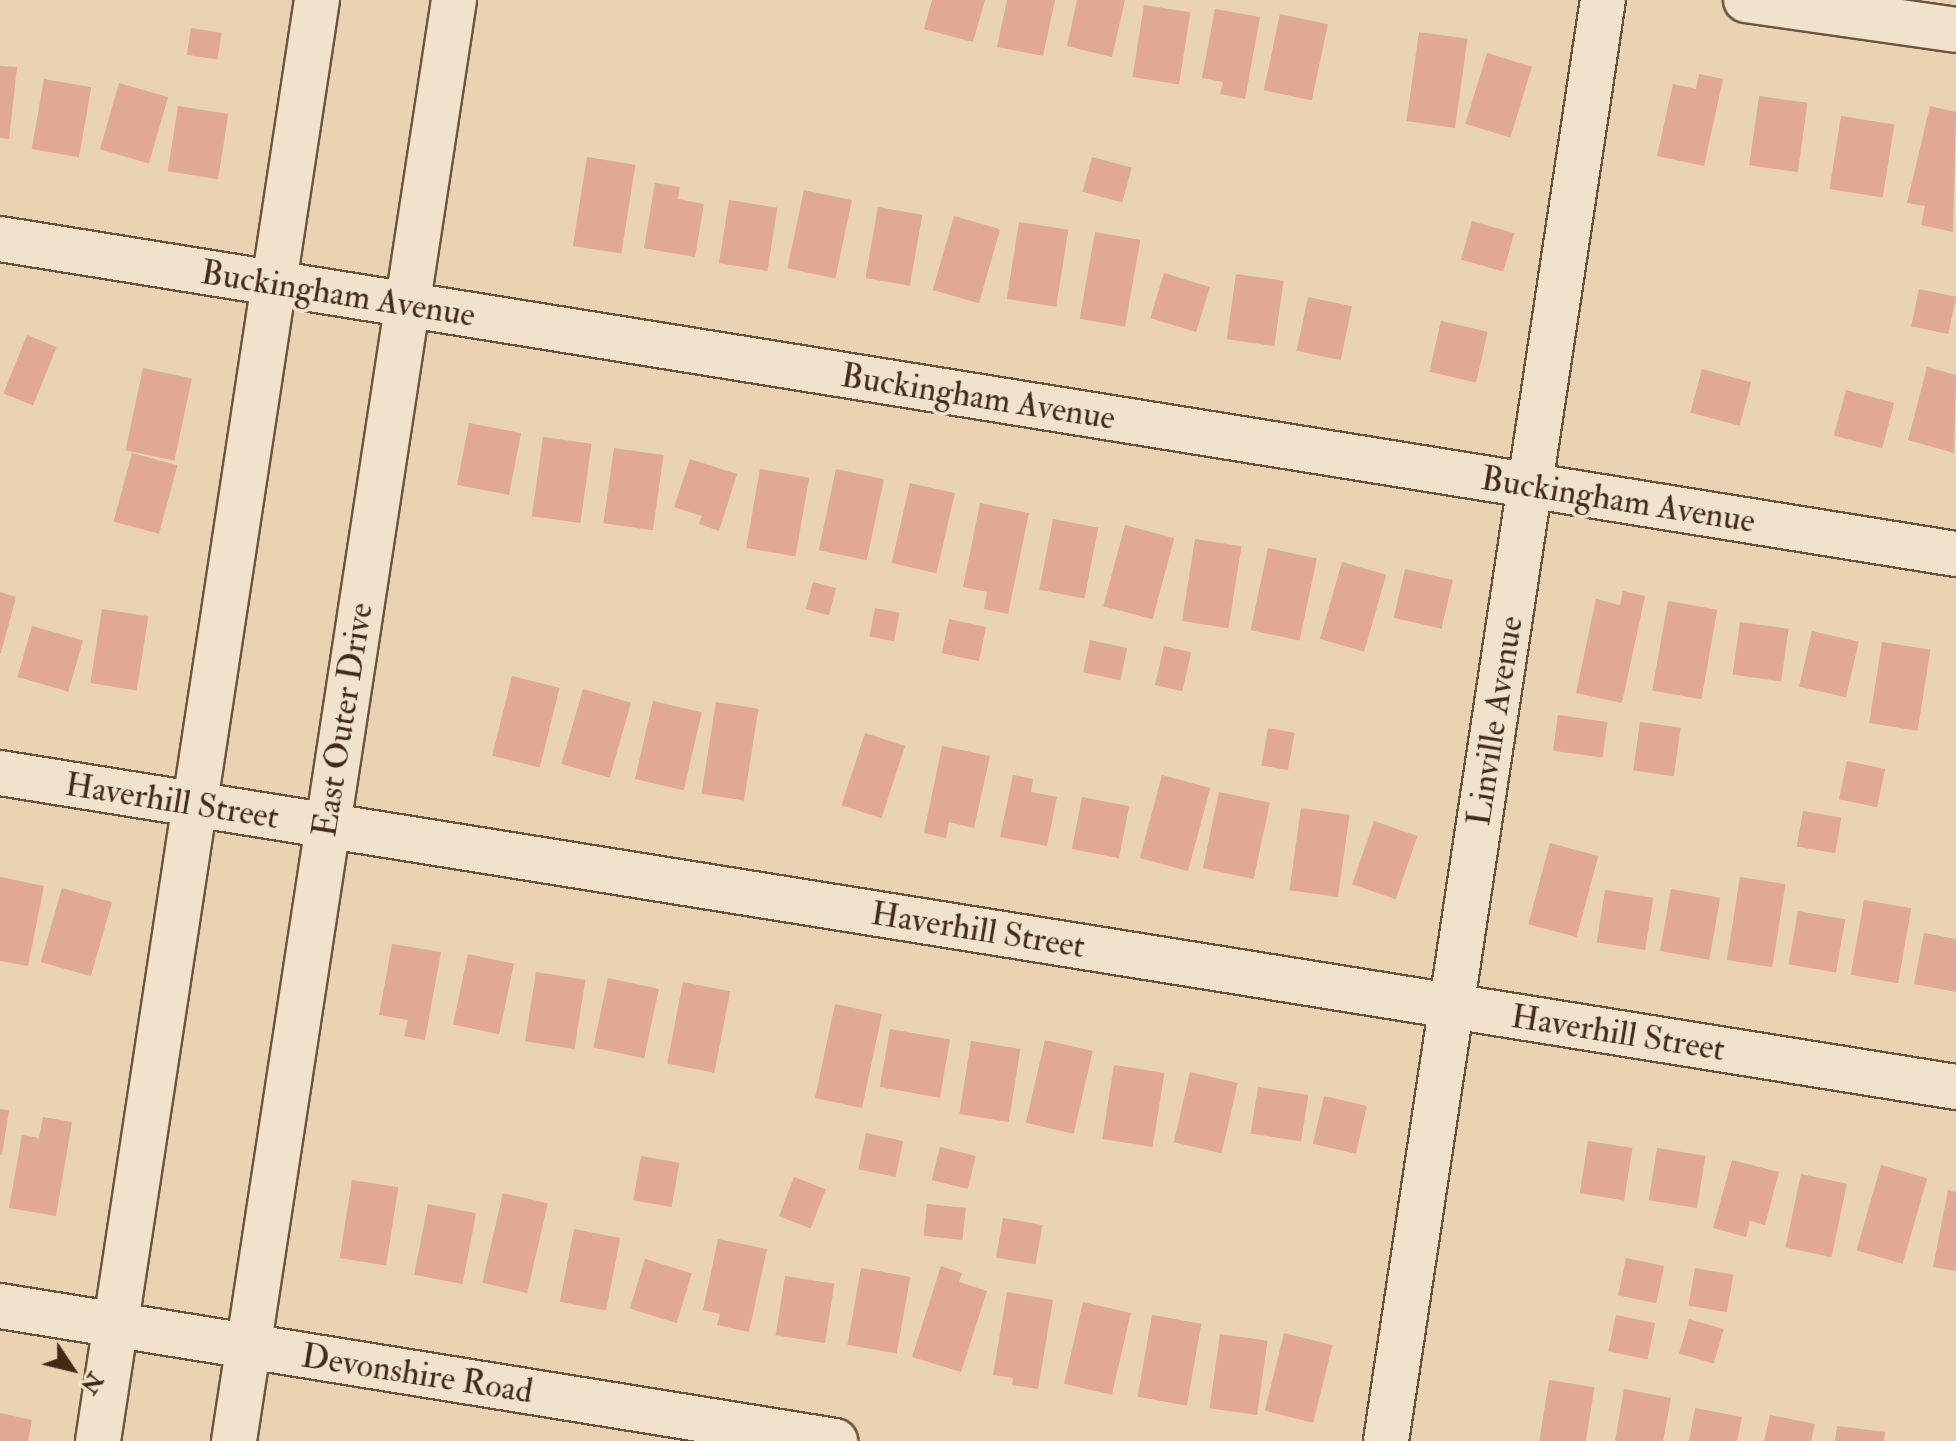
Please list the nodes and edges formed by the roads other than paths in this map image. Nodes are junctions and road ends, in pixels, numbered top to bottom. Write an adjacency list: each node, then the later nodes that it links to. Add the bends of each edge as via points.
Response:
1 (317, 0): 7 (street)
2 (454, 0): 8 (street, East Outer Drive)
3 (1603, 0): 9 (street, Linville Avenue)
4 (1746, 0): 5 (street)
5 (1956, 30)
6 (0, 239): 7 (street, Buckingham Avenue)
7 (274, 284): 8 (street, Buckingham Avenue); 12 (street)
8 (407, 305): 9 (street, Buckingham Avenue); 13 (street, East Outer Drive)
9 (1531, 486): 10 (street, Buckingham Avenue); 14 (street, Linville Avenue)
10 (1956, 554)
11 (0, 773): 12 (street, Haverhill Street)
12 (194, 804): 13 (street, Haverhill Street); 17 (street)
13 (327, 826): 14 (street, Haverhill Street); 18 (street, East Outer Drive)
14 (1452, 1006): 15 (street, Haverhill Street); 22 (street, Linville Avenue)
15 (1956, 1087)
16 (0, 1306): 17 (street, Devonshire Road)
17 (115, 1324): 18 (street, Devonshire Road); 19 (street)
18 (248, 1346): 20 (street, East Outer Drive); 21 (street, Devonshire Road)
19 (98, 1441)
20 (234, 1441)
21 (835, 1441)
22 (1386, 1441)

